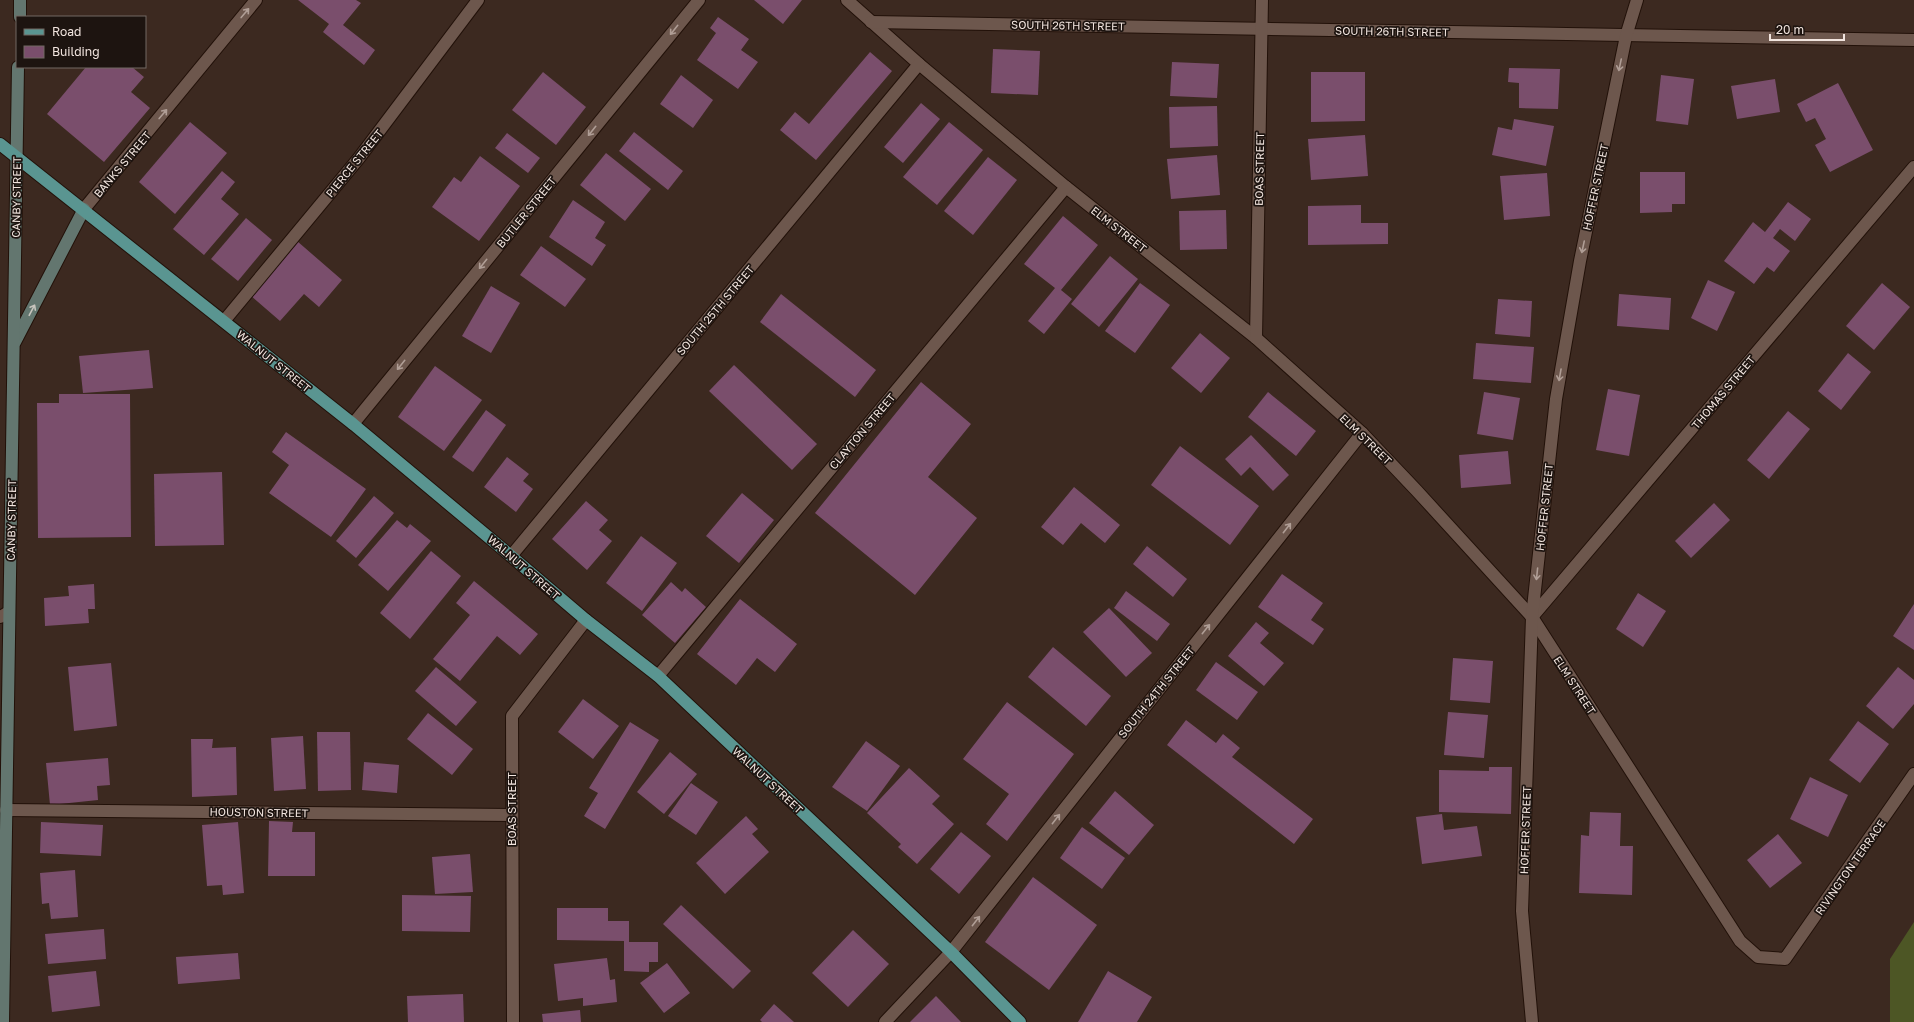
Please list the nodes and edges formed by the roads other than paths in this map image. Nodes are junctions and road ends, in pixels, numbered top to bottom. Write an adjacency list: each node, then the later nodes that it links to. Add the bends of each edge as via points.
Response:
1 (20, 0): 8 (main road)
2 (256, 0): 19 (street, BANKS STREET, one-way to 2)
3 (478, 0): 20 (street, PIERCE STREET, via 359,158)
4 (698, 0): 23 (street, BUTLER STREET, one-way to 23)
5 (848, 0): 9 (street, ELM STREET)
6 (1262, 0): 10 (street, BOAS STREET)
7 (1637, 0): 11 (street, HOFFER STREET)
8 (20, 16)
9 (871, 22): 10 (street, SOUTH 26TH STREET); 13 (street, ELM STREET)
10 (1261, 28): 11 (street, SOUTH 26TH STREET); 21 (street, BOAS STREET)
11 (1626, 36): 12 (street, SOUTH 26TH STREET); 27 (street, HOFFER STREET, one-way to 27, via 1580,261 1556,399)
12 (1914, 40)
13 (919, 64): 18 (street, ELM STREET); 25 (street, SOUTH 25TH STREET)
14 (18, 68): 16 (main road, CANBY STREET)
15 (0, 144): 16 (main road, WALNUT STREET)
16 (17, 156): 19 (main road, WALNUT STREET); 22 (main road, CANBY STREET)
17 (1914, 167): 27 (street, THOMAS STREET)
18 (1066, 187): 21 (street, ELM STREET); 29 (street, CLAYTON STREET)
19 (84, 209): 20 (main road, WALNUT STREET); 22 (main road, BANKS STREET, one-way to 19)
20 (224, 321): 23 (main road, WALNUT STREET)
21 (1256, 338): 24 (street, ELM STREET)
22 (13, 344): 26 (main road, CANBY STREET)
23 (353, 424): 25 (main road, WALNUT STREET)
24 (1362, 433): 27 (street, ELM STREET); 33 (street, SOUTH 24TH STREET, one-way to 24)
25 (511, 556): 28 (main road, WALNUT STREET)
26 (5, 615): 31 (main road, CANBY STREET)
27 (1532, 617): 34 (street, ELM STREET, via 1740,940 1758,957); 39 (street, HOFFER STREET, via 1522,911)
28 (586, 620): 29 (main road, WALNUT STREET); 32 (street, BOAS STREET, via 512,716)
29 (658, 676): 33 (main road, WALNUT STREET)
30 (1914, 774): 34 (street, RIVINGTON TERRACE)
31 (6, 810): 32 (street, HOUSTON STREET); 35 (main road, CANBY STREET)
32 (511, 815): 36 (street, BOAS STREET)
33 (951, 952): 37 (street, SOUTH 24TH STREET); 38 (main road, WALNUT STREET)
34 (1785, 959)
35 (3, 1022)
36 (513, 1022)
37 (885, 1022)
38 (1020, 1022)
39 (1532, 1022)

